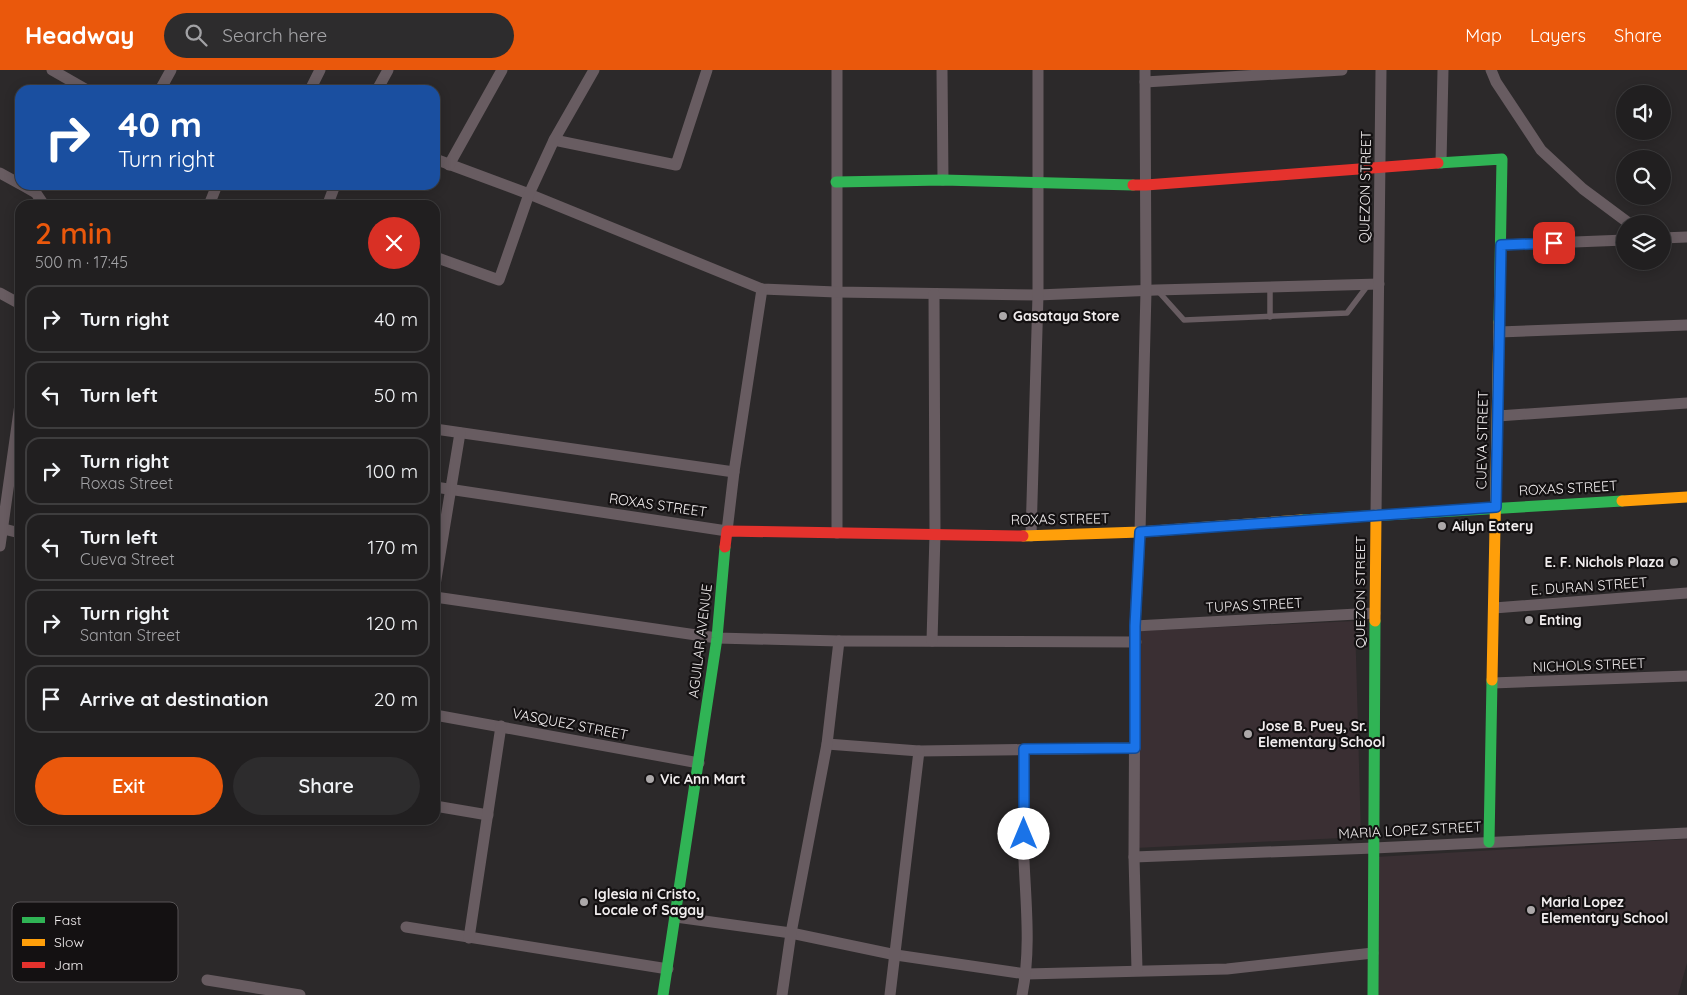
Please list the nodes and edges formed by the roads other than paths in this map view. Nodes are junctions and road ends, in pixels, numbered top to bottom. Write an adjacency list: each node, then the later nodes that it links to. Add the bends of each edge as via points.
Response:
1 (54, 70): 17 (street)
2 (171, 70): 18 (street)
3 (320, 70): 19 (street)
4 (388, 70): 20 (street)
5 (502, 70): 24 (street)
6 (594, 70): 21 (street)
7 (706, 70): 21 (street, via 676,165)
8 (837, 70): 29 (street)
9 (942, 70): 27 (street)
10 (1038, 70): 30 (street)
11 (1145, 70): 16 (street)
12 (1342, 70): 16 (street)
13 (1381, 70): 25 (street, QUEZON STREET)
14 (1443, 70): 23 (street)
15 (1491, 70): 35 (street, via 1541,150 1583,189)
16 (1145, 82): 31 (street)
17 (79, 85)
18 (163, 85)
19 (312, 85)
20 (380, 85)
21 (554, 140): 33 (street)
22 (440, 161): 24 (street)
23 (1441, 163): 25 (street); 39 (street, CUEVA STREET, via 1502,160)
24 (449, 165): 33 (street)
25 (1380, 166): 31 (street); 41 (street, QUEZON STREET)
26 (0, 173): 28 (street)
27 (943, 180): 29 (street); 30 (street)
28 (15, 182)
29 (836, 182): 45 (street)
30 (1038, 183): 31 (street); 48 (street)
31 (1146, 185): 44 (street)
32 (30, 190): 34 (street)
33 (529, 194): 40 (street, via 499,280); 43 (street)
34 (41, 200)
35 (1618, 215)
36 (1687, 237): 37 (street)
37 (1671, 238)
38 (1616, 240): 39 (street)
39 (1501, 245): 52 (street, CUEVA STREET)
40 (440, 259)
41 (1373, 284): 42 (street); 50 (lane, via 1346,314); 63 (street, QUEZON STREET)
42 (1270, 287): 44 (street); 50 (lane)
43 (762, 289): 45 (street); 58 (street, AGUILAR AVENUE)
44 (1151, 290): 48 (street); 50 (lane, via 1184,320); 67 (street)
45 (836, 292): 47 (street); 68 (street)
46 (0, 293): 49 (street)
47 (934, 294): 48 (street); 69 (street)
48 (1038, 295): 70 (street)
49 (15, 301)
50 (1270, 317)
51 (1687, 325): 52 (street)
52 (1499, 332): 54 (street, CUEVA STREET)
53 (1687, 403): 54 (street)
54 (1498, 416): 62 (street, CUEVA STREET)
55 (440, 429): 56 (street)
56 (460, 433): 58 (street); 60 (street)
57 (15, 439): 64 (street)
58 (734, 472): 65 (street, AGUILAR AVENUE)
59 (440, 488): 60 (street, ROXAS STREET)
60 (451, 490): 65 (street, ROXAS STREET); 72 (street)
61 (1687, 497): 62 (street, ROXAS STREET)
62 (1496, 507): 63 (street, ROXAS STREET); 75 (street, CUEVA STREET)
63 (1376, 515): 67 (street, ROXAS STREET); 76 (street, QUEZON STREET)
64 (2, 529): 66 (street); 71 (street)
65 (728, 531): 68 (street, ROXAS STREET); 78 (street, AGUILAR AVENUE)
66 (15, 532)
67 (1140, 532): 70 (street, ROXAS STREET); 77 (street)
68 (837, 533): 69 (street, ROXAS STREET)
69 (935, 534): 70 (street, ROXAS STREET); 80 (street)
70 (1031, 536)
71 (0, 546)
72 (440, 555)
73 (1687, 593): 75 (street, E. DURAN STREET)
74 (440, 598): 78 (street)
75 (1494, 608): 83 (street, CUEVA STREET)
76 (1374, 613): 77 (street, TUPAS STREET); 95 (street, QUEZON STREET)
77 (1135, 626): 81 (street)
78 (716, 638): 79 (street); 90 (street, AGUILAR AVENUE)
79 (839, 641): 80 (street); 86 (street)
80 (932, 641): 81 (street)
81 (1136, 642): 87 (street)
82 (1687, 676): 83 (street, NICHOLS STREET)
83 (1492, 683): 94 (street, CUEVA STREET)
84 (440, 715): 85 (street, VASQUEZ STREET)
85 (501, 726): 90 (street, VASQUEZ STREET); 92 (street)
86 (826, 744): 89 (street); 99 (street)
87 (1135, 748): 88 (street); 96 (street)
88 (1024, 749): 89 (street); 105 (street)
89 (919, 751): 102 (street)
90 (699, 763): 97 (street, AGUILAR AVENUE)
91 (440, 807): 92 (street)
92 (488, 815): 100 (street)
93 (1687, 833): 94 (street, MARIA LOPEZ STREET)
94 (1489, 842): 95 (street, MARIA LOPEZ STREET)
95 (1374, 848): 96 (street, MARIA LOPEZ STREET); 101 (street, QUEZON STREET)
96 (1134, 857): 104 (street)
97 (676, 917): 99 (street); 103 (street, AGUILAR AVENUE)
98 (406, 927): 100 (street)
99 (791, 933): 102 (street); 109 (street)
100 (469, 938): 103 (street)
101 (1373, 953): 104 (street, via 1226,969); 112 (street, QUEZON STREET)
102 (896, 955): 105 (street); 110 (street)
103 (668, 969): 108 (street, AGUILAR AVENUE)
104 (1137, 970): 105 (street)
105 (1026, 974): 111 (street)
106 (207, 980): 107 (street)
107 (300, 995)
108 (664, 995)
109 (782, 995)
110 (890, 995)
111 (1022, 995)
112 (1373, 995)

